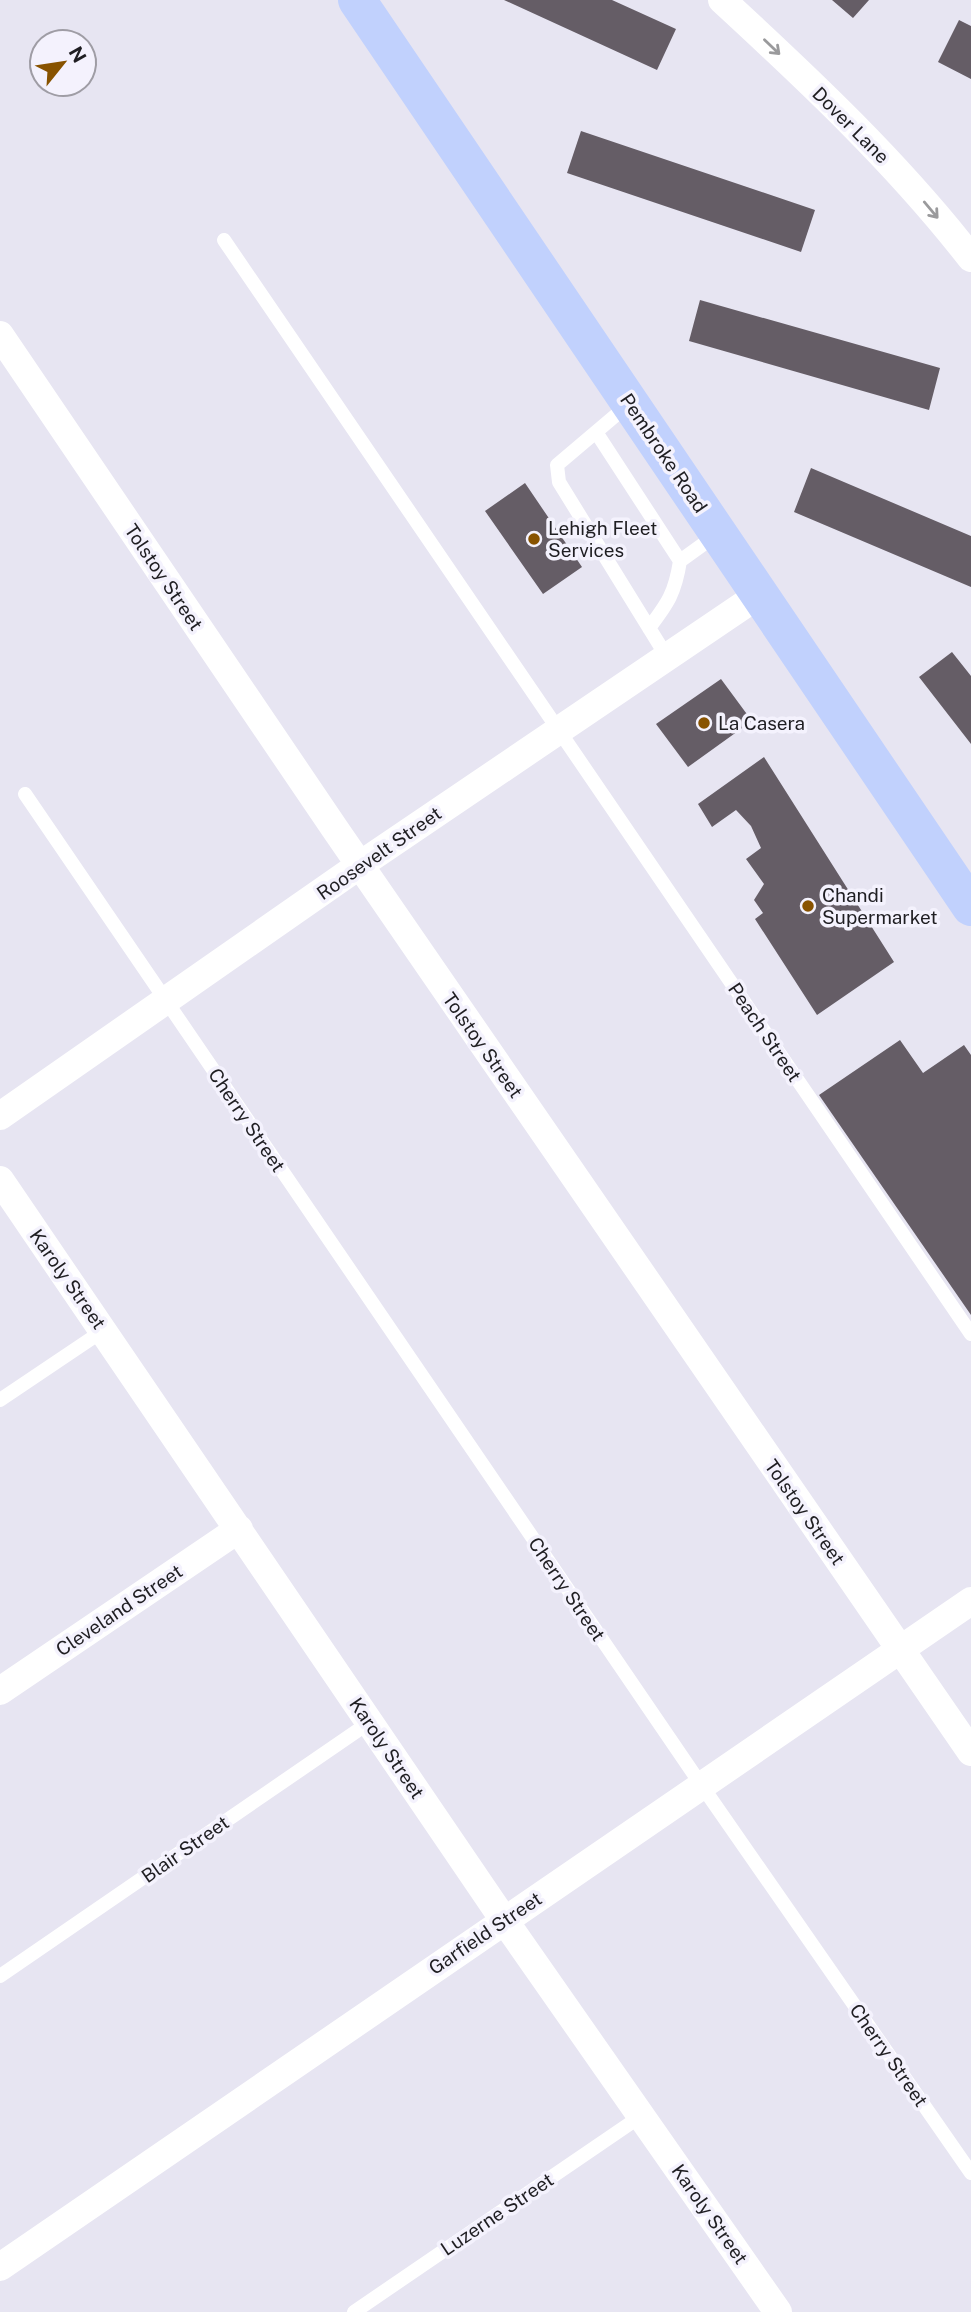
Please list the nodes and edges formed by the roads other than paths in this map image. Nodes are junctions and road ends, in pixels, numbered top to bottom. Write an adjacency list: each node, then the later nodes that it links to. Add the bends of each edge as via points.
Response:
1 (356, 0): 6 (main road, Pembroke Road)
2 (722, 0): 4 (street, Dover Lane, one-way to 4, via 894,168)
3 (224, 240): 13 (lane, Peach Street)
4 (971, 258)
5 (0, 335): 15 (street, Tolstoy Street)
6 (630, 404): 7 (lane); 8 (main road, Pembroke Road)
7 (596, 432): 9 (lane); 11 (lane, via 557,465 559,482)
8 (719, 533): 9 (lane); 10 (main road, Pembroke Road)
9 (680, 561): 11 (lane, via 677,585)
10 (760, 594): 12 (street, Roosevelt Street); 16 (main road, Pembroke Road)
11 (649, 628): 12 (lane)
12 (667, 657): 13 (street, Roosevelt Street)
13 (559, 730): 15 (street, Roosevelt Street); 21 (lane, Peach Street)
14 (24, 794): 17 (lane, Cherry Street)
15 (360, 865): 17 (street, Roosevelt Street); 25 (street, Tolstoy Street)
16 (971, 906)
17 (166, 1002): 18 (street, Roosevelt Street); 29 (lane, Cherry Street)
18 (0, 1116)
19 (0, 1180): 20 (street, Karoly Street)
20 (104, 1330): 22 (lane); 23 (street, Karoly Street)
21 (971, 1334)
22 (0, 1401)
23 (239, 1529): 26 (street, Cleveland Street); 27 (street, Karoly Street)
24 (971, 1601): 25 (street, Garfield Street)
25 (900, 1649): 28 (street, Tolstoy Street); 29 (street, Garfield Street)
26 (0, 1691)
27 (370, 1722): 30 (street, Karoly Street); 31 (lane, Blair Street)
28 (971, 1752)
29 (702, 1786): 30 (street, Garfield Street); 33 (lane, Cherry Street)
30 (504, 1920): 32 (street, Karoly Street); 34 (street, Garfield Street)
31 (0, 1976)
32 (641, 2116): 35 (lane, Luzerne Street); 36 (street, Karoly Street)
33 (971, 2173)
34 (0, 2267)
35 (354, 2312)
36 (778, 2312)

